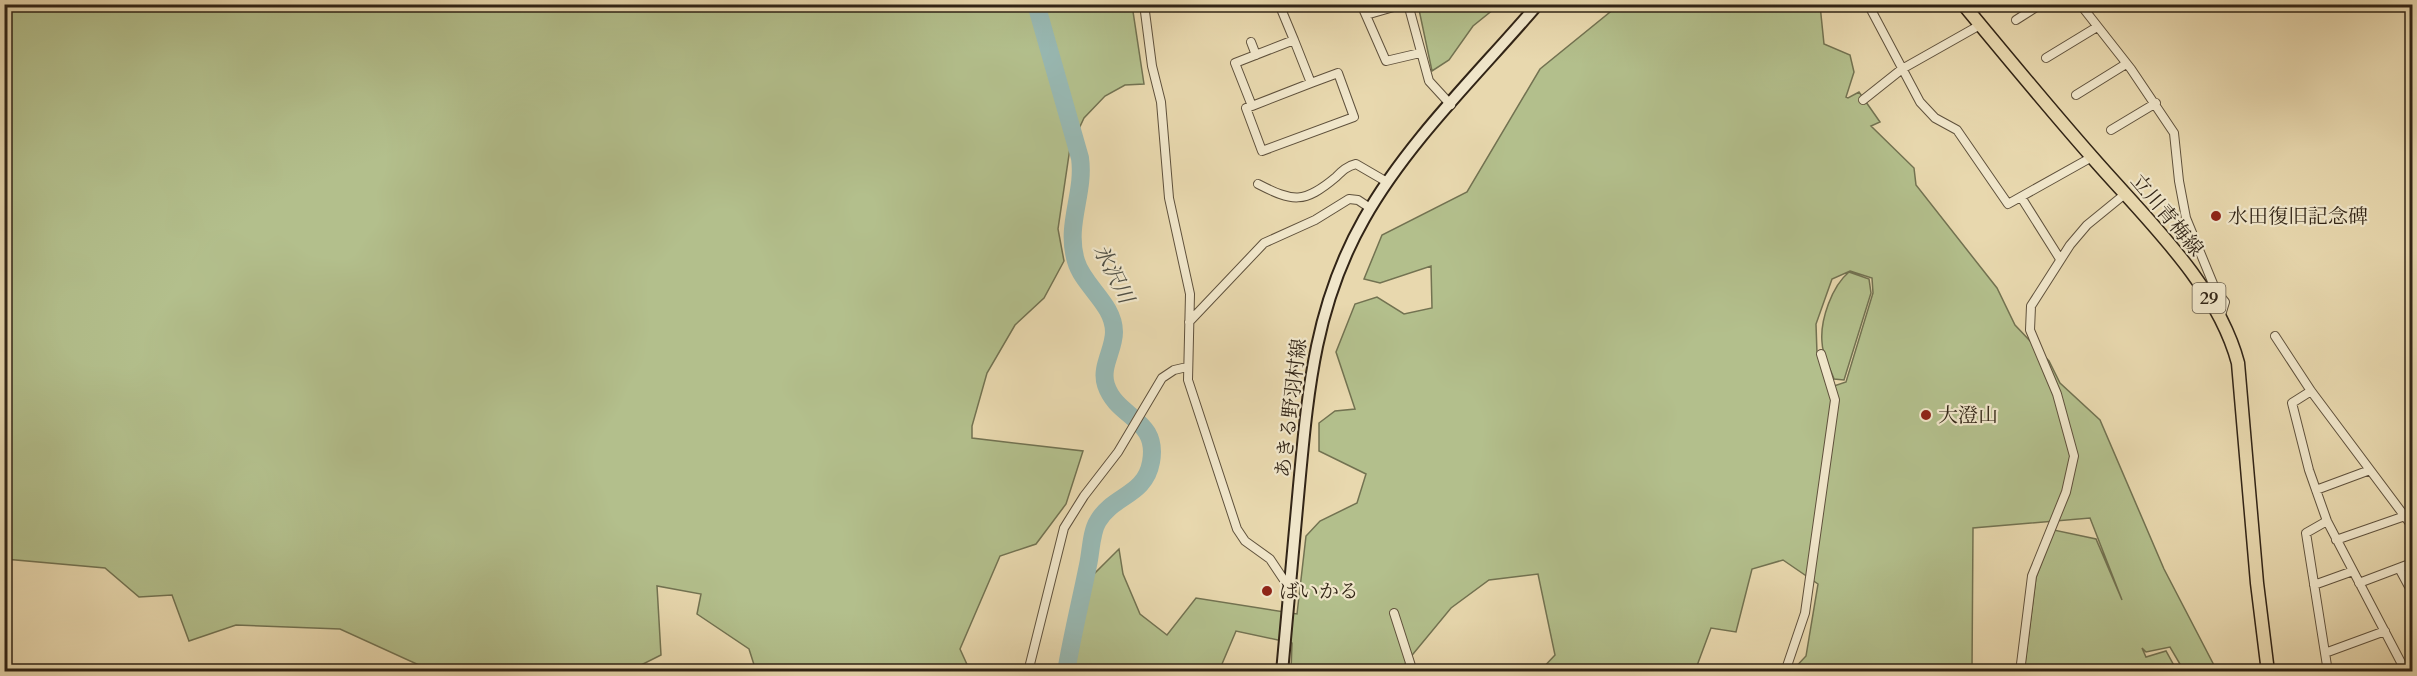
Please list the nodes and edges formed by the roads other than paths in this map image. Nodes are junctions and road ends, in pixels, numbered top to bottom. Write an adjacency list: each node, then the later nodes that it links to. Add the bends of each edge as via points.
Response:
1 (1144, 4): 36 (street, via 1161,102 1167,187 1189,287)
2 (1279, 4): 14 (street)
3 (1361, 4): 10 (street)
4 (1406, 4): 10 (street); 16 (street)
5 (1538, 4): 25 (main road, あきる野羽村線)
6 (1868, 4): 20 (street)
7 (1963, 4): 12 (main road, 立川青梅線 / 29)
8 (2041, 4): 11 (street)
9 (2080, 4): 13 (street)
10 (1366, 15): 16 (street, via 1386,61)
11 (2016, 20)
12 (1980, 25): 20 (street); 28 (main road, 立川青梅線 / 29)
13 (2097, 27): 18 (street); 19 (street)
14 (1294, 40): 17 (street); 21 (street)
15 (1251, 42): 17 (street)
16 (1420, 53): 25 (street, via 1432,86)
17 (1256, 55): 26 (street, via 1235,63)
18 (2046, 58)
19 (2126, 64): 22 (street); 24 (street)
20 (1902, 69): 23 (street); 32 (street, via 1920,102 1935,118 1957,130 2008,204)
21 (1311, 83): 26 (street); 26 (street, via 1338,73 1354,117 1262,151 1246,108)
22 (2076, 95)
23 (1863, 100)
24 (2156, 103): 27 (street); 35 (street, via 2174,133 2186,218 2216,291 2225,302)
25 (1451, 105): 29 (main road, あきる野羽村線)
26 (1252, 106)
27 (2111, 130)
28 (2092, 157): 31 (main road, 立川青梅線 / 29); 32 (street)
29 (1387, 182): 30 (street, via 1356,164 1349,165 1307,197 1286,198); 33 (main road, あきる野羽村線)
30 (1258, 184)
31 (2125, 194): 34 (street, via 2087,225); 35 (main road, 立川青梅線 / 29)
32 (2021, 197): 34 (street)
33 (1370, 208): 36 (street, via 1349,199 1316,220 1264,243); 52 (main road, あきる野羽村線, via 1339,269 1314,353)
34 (2060, 259): 61 (street, via 2031,306 2030,330 2057,394 2074,456 2066,492 2034,569)
35 (2221, 315): 62 (main road, 立川青梅線 / 29, via 2238,363)
36 (1189, 321): 39 (street)
37 (2275, 336): 40 (street)
38 (1821, 354): 60 (street, via 1835,400 1805,613)
39 (1187, 367): 52 (street, via 1237,529 1245,541 1270,559); 57 (street, via 1162,378 1065,528)
40 (2311, 391): 41 (street); 42 (street, via 2292,403)
41 (2370, 470): 42 (street); 43 (street)
42 (2316, 490): 44 (street)
43 (2405, 516): 45 (street); 46 (street)
44 (2327, 521): 46 (street); 51 (street, via 2306,533)
45 (2412, 526)
46 (2336, 540): 49 (street)
47 (2412, 564): 48 (street)
48 (2399, 568): 50 (street); 53 (street)
49 (2353, 571): 50 (street); 51 (street)
50 (2359, 583): 55 (street)
51 (2314, 585): 56 (street)
52 (1290, 589): 58 (main road, あきる野羽村線)
53 (2412, 592)
54 (1394, 613): 59 (street)
55 (2385, 631): 56 (street); 64 (street)
56 (2325, 653): 63 (street)
57 (1028, 672)
58 (1282, 672)
59 (1413, 672)
60 (1785, 672)
61 (2020, 672)
62 (2268, 672)
63 (2328, 672)
64 (2406, 672)

